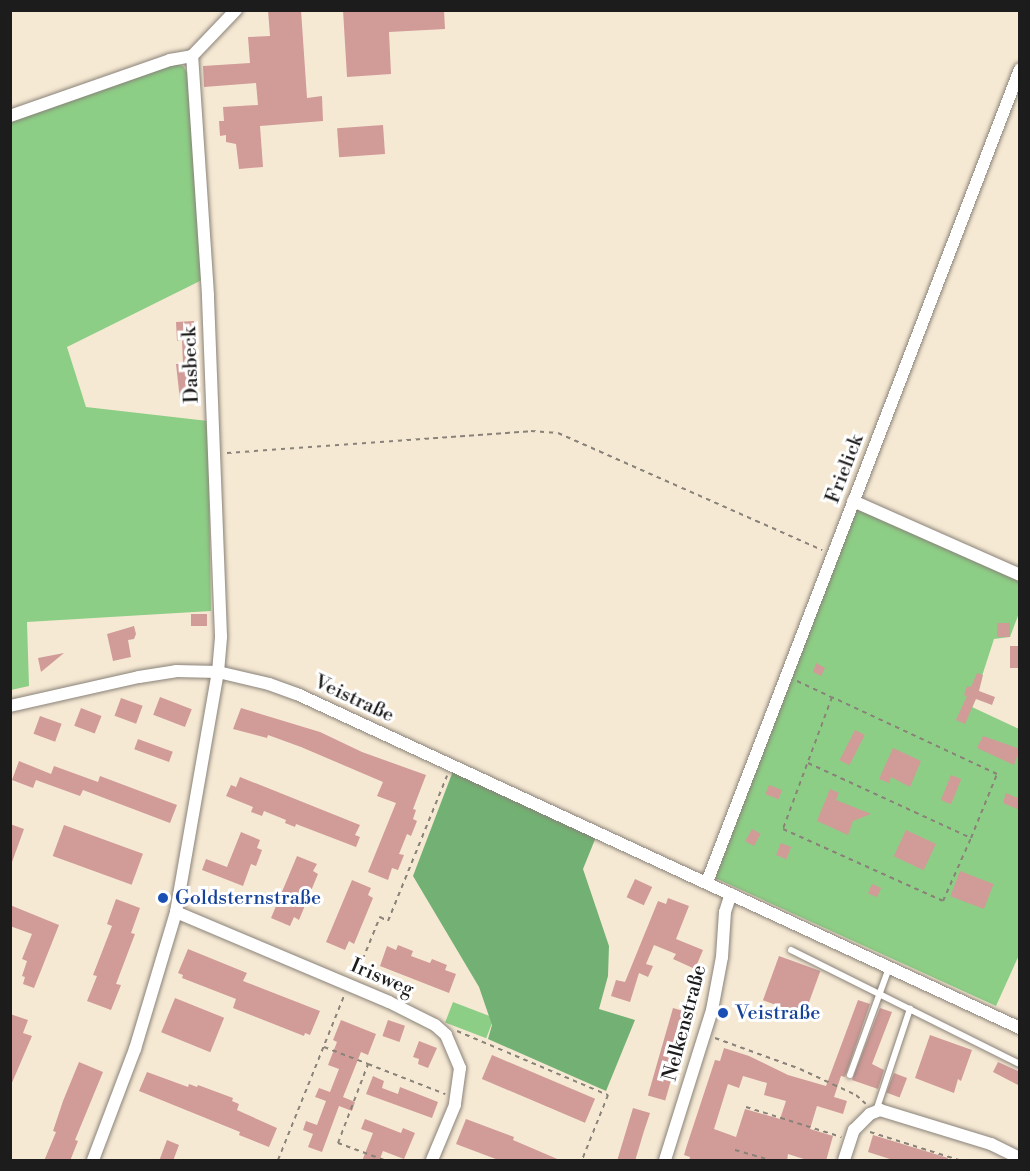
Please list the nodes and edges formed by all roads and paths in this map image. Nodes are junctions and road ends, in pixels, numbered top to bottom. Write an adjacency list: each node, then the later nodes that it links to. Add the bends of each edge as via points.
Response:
1 (236, 10): 2 (street)
2 (192, 56): 4 (street, via 170,60); 9 (street, Dasbeck, via 210,363 221,636)
3 (1020, 69): 6 (street, Frielick)
4 (10, 116)
5 (219, 454): 7 (path, via 531,431 558,433)
6 (854, 501): 7 (street, Frielick); 8 (street)
7 (833, 555): 10 (street, Frielick)
8 (1020, 575)
9 (218, 672): 12 (street, Veistraße, via 176,671 139,677); 14 (street, Veistraße, via 297,694); 18 (street)
10 (786, 676): 11 (path); 16 (street, Frielick)
11 (832, 697): 13 (path); 15 (path, via 997,774)
12 (10, 706)
13 (807, 763): 15 (path); 15 (path, via 783,829 944,901)
14 (452, 765): 16 (street, Veistraße); 21 (path, via 388,921 380,917)
15 (971, 838)
16 (707, 882): 17 (street, Veistraße)
17 (731, 894): 20 (street, Veistraße); 25 (street, Nelkenstraße, via 725,912 718,982)
18 (176, 912): 21 (street, Irisweg); 37 (street, via 135,1049)
19 (791, 950): 22 (lane)
20 (889, 968): 22 (lane); 24 (street, Veistraße)
21 (350, 986): 26 (street, Irisweg, via 423,1017); 27 (path)
22 (879, 992): 23 (lane); 30 (lane)
23 (910, 1010): 29 (lane); 33 (lane)
24 (1020, 1028)
25 (704, 1034): 33 (path, via 810,1073 856,1095); 42 (street, Nelkenstraße)
26 (446, 1035): 31 (street, Irisweg, via 460,1068); 41 (path, via 457,1031 608,1095)
27 (324, 1047): 28 (path); 38 (path)
28 (368, 1064): 31 (path); 39 (path, via 338,1143)
29 (1020, 1064)
30 (850, 1075)
31 (456, 1098): 40 (street, Irisweg)
32 (746, 1107): 34 (path)
33 (874, 1112): 34 (street); 36 (street, via 890,1112 991,1144)
34 (853, 1134): 44 (street); 45 (path)
35 (735, 1150): 43 (path)
36 (1020, 1158)
37 (93, 1161)
38 (278, 1161)
39 (384, 1161)
40 (432, 1161)
41 (582, 1161)
42 (664, 1161)
43 (769, 1161)
44 (844, 1161)
45 (959, 1161)

